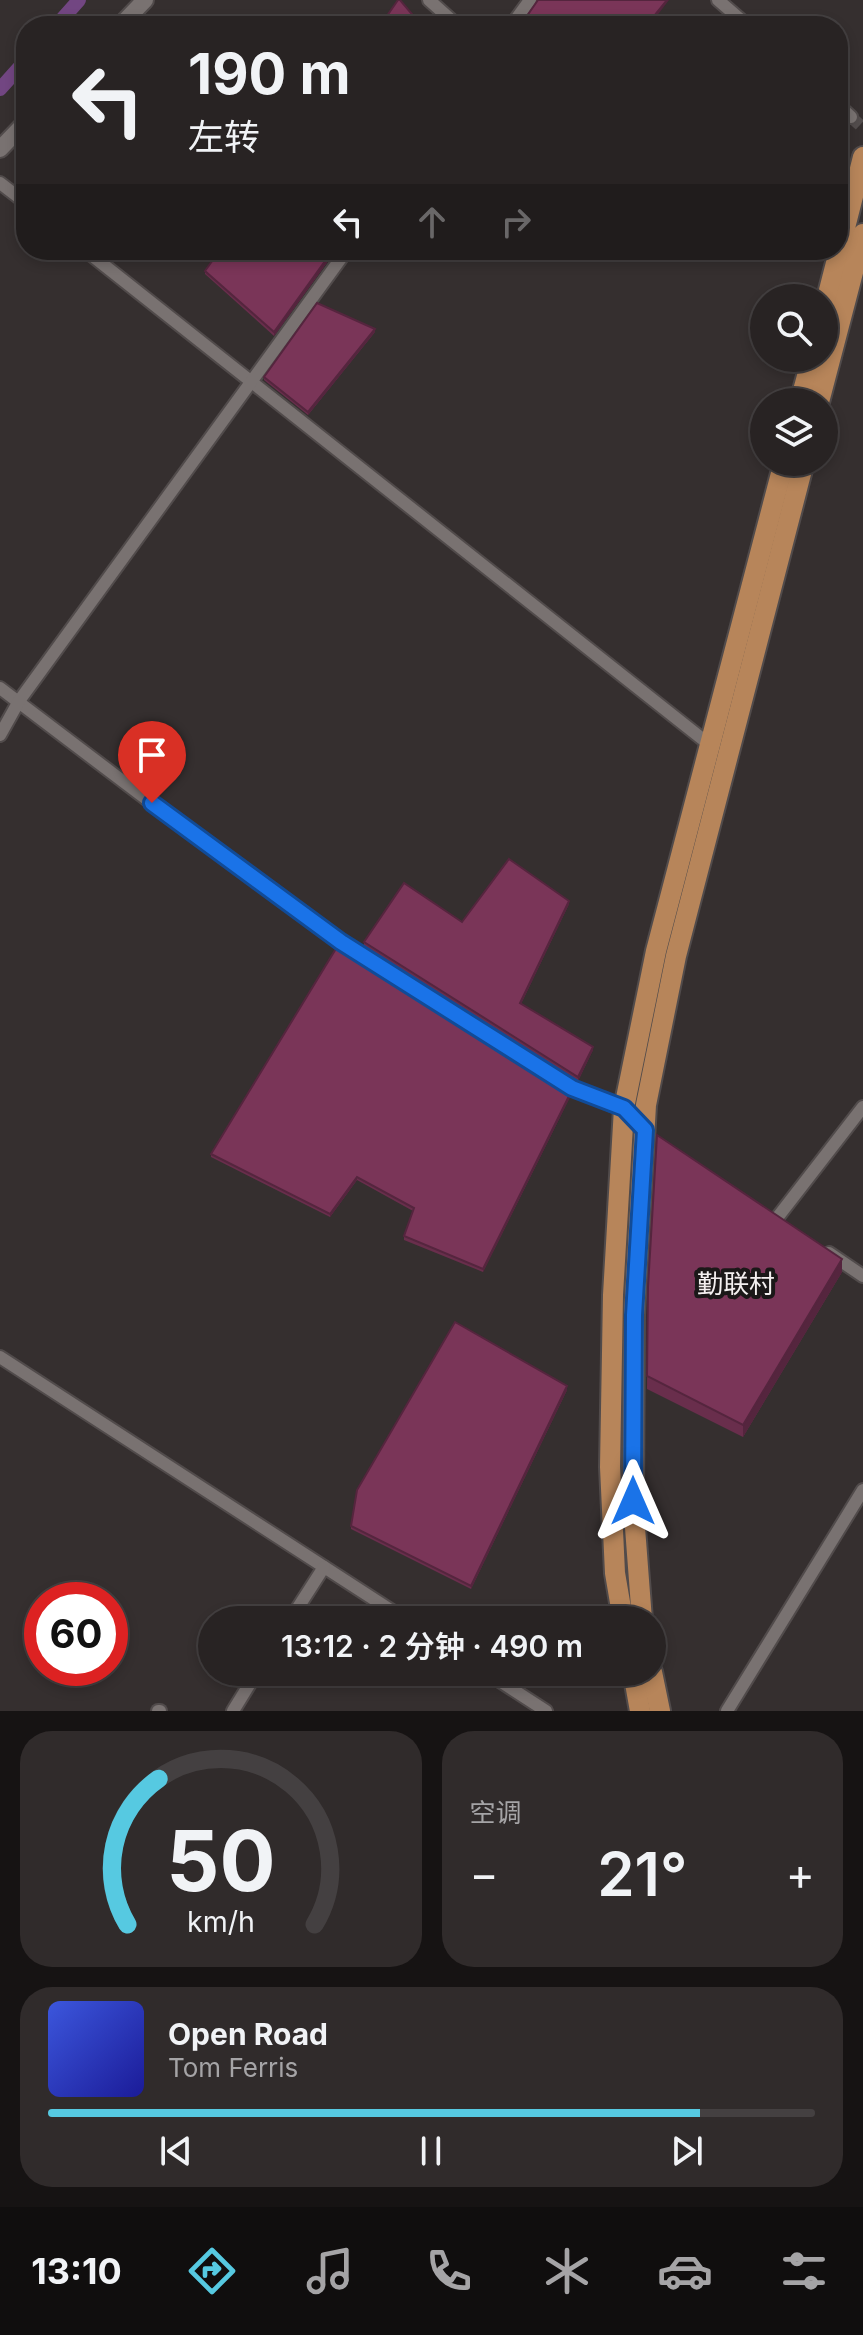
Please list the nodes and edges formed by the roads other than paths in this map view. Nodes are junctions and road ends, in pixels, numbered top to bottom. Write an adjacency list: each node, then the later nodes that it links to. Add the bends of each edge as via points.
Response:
1 (145, 0): 4 (street)
2 (429, 0): 5 (street)
3 (718, 0): 6 (street)
4 (130, 16)
5 (447, 16)
6 (736, 16)
7 (848, 114): 8 (street)
8 (851, 117)
9 (863, 157): 12 (main road)
10 (0, 183): 11 (street)
11 (16, 195)
12 (848, 216)
13 (863, 234): 19 (main road)
14 (98, 260): 18 (street)
15 (340, 260): 18 (street)
16 (837, 260): 17 (main road)
17 (831, 284)
18 (251, 381): 23 (street); 25 (street)
19 (823, 388)
20 (780, 476): 25 (main road)
21 (800, 476): 28 (main road, via 676,956 646,1105)
22 (0, 688): 23 (street)
23 (19, 701): 24 (street); 27 (street, via 341,942 572,1088)
24 (0, 735)
25 (710, 745): 27 (main road, via 656,951)
26 (863, 1107): 30 (street)
27 (624, 1108): 28 (street); 39 (main road, via 610,1467)
28 (650, 1134): 40 (main road, via 634,1346 633,1501)
29 (765, 1210): 30 (street)
30 (777, 1218): 31 (street)
31 (789, 1227)
32 (814, 1243): 33 (street)
33 (863, 1276)
34 (0, 1357): 36 (street)
35 (863, 1490): 49 (street)
36 (324, 1567): 37 (street); 38 (street)
37 (299, 1606)
38 (384, 1606)
39 (621, 1606)
40 (641, 1606)
41 (248, 1686): 45 (street)
42 (508, 1686): 46 (street)
43 (636, 1686): 47 (main road)
44 (655, 1686): 48 (main road)
45 (233, 1711)
46 (546, 1711)
47 (640, 1711)
48 (660, 1711)
49 (727, 1711)

